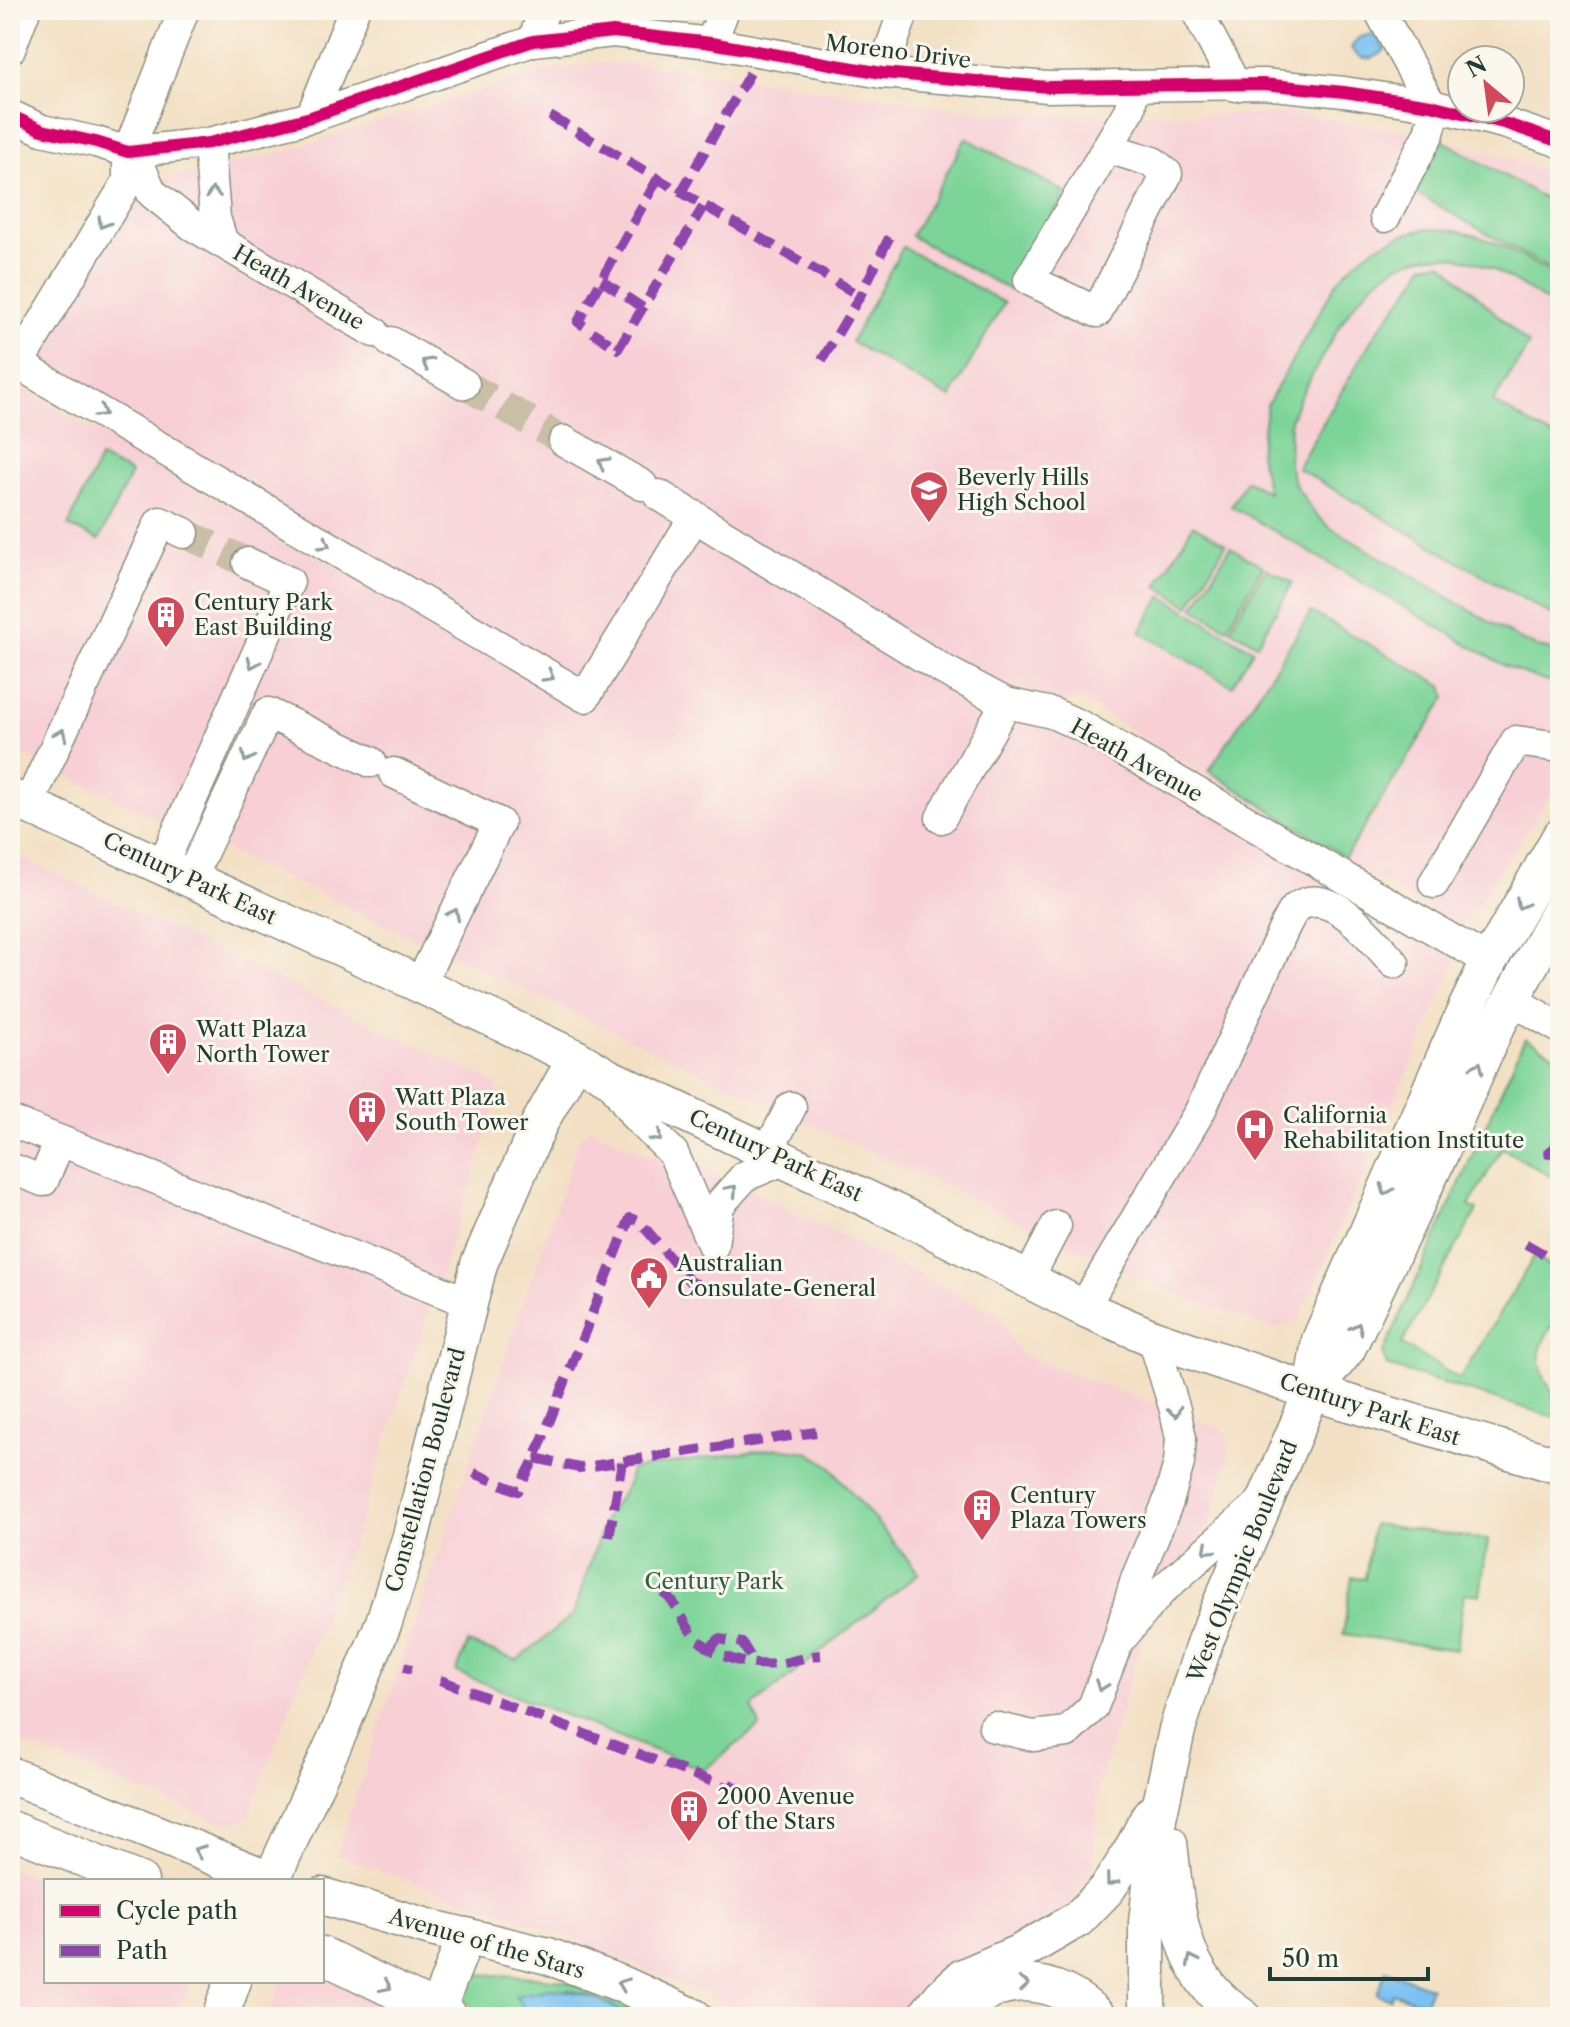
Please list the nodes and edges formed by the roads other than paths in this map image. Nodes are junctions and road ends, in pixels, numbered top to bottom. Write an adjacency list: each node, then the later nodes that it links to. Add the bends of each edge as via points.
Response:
1 (25, 10): 11 (street)
2 (184, 10): 21 (street)
3 (354, 10): 17 (street)
4 (544, 10): 9 (street)
5 (724, 10): 10 (street)
6 (904, 10): 12 (street)
7 (1196, 10): 14 (street)
8 (1379, 10): 15 (street)
9 (533, 41): 10 (street, Moreno Drive, via 613,32); 17 (street, Moreno Drive)
10 (711, 43): 12 (street, Moreno Drive)
11 (10, 49)
12 (882, 73): 13 (street, Moreno Drive, via 1048,87)
13 (1133, 86): 14 (street, Moreno Drive); 20 (street, via 1130,109)
14 (1236, 86): 15 (street, Moreno Drive, via 1276,86)
15 (1433, 106): 18 (street, Moreno Drive); 22 (street, via 1429,133)
16 (10, 115): 21 (street, Moreno Drive, via 42,130)
17 (311, 117): 19 (street, Moreno Drive)
18 (1560, 142)
19 (209, 143): 21 (street, Moreno Drive); 23 (street, Heath Avenue, one-way to 19, via 215,218)
20 (1108, 148): 20 (street, via 1029,280 1097,312 1167,174 1153,162)
21 (128, 152): 23 (street, Heath Avenue, via 152,193); 26 (street, one-way to 26, via 128,181 18,364 585,697)
22 (1385, 217)
23 (223, 243): 24 (street, Heath Avenue, one-way to 23)
24 (464, 384)
25 (564, 441): 26 (street, Heath Avenue, one-way to 25)
26 (695, 516): 29 (street, Heath Avenue)
27 (184, 533): 31 (street, one-way to 27, via 160,522)
28 (248, 563): 34 (street, one-way to 34, via 289,582)
29 (1006, 703): 32 (street); 39 (street, Heath Avenue, via 1052,713 1083,727)
30 (1560, 747): 35 (street, via 1516,741)
31 (19, 801): 34 (main road, Century Park East)
32 (941, 818)
33 (1560, 837): 39 (main road, West Olympic Boulevard, one-way to 39)
34 (176, 872): 41 (main road, Century Park East); 41 (street, one-way to 34, via 499,823 268,713)
35 (1434, 883)
36 (1335, 907): 38 (street); 40 (street, via 1357,922); 54 (street, via 1311,903 1296,908 1200,1111)
37 (1560, 910): 42 (main road, West Olympic Boulevard)
38 (1353, 945)
39 (1489, 961): 56 (main road, West Olympic Boulevard, one-way to 56, via 1320,1340)
40 (1394, 963)
41 (420, 984): 44 (main road, Century Park East)
42 (1510, 999): 43 (street); 56 (main road, West Olympic Boulevard, one-way to 42, via 1347,1349)
43 (1560, 1028)
44 (576, 1058): 45 (main road, Century Park East); 53 (main road, Constellation Boulevard, via 539,1124)
45 (608, 1077): 49 (main road, Century Park East); 49 (street, one-way to 49, via 636,1117 673,1153 713,1246 719,1205 745,1176)
46 (791, 1107): 49 (street)
47 (10, 1121): 48 (street)
48 (60, 1141): 50 (street, via 43,1181); 53 (street)
49 (777, 1155): 52 (main road, Century Park East)
50 (10, 1168)
51 (1056, 1226): 52 (street)
52 (1028, 1279): 54 (main road, Century Park East)
53 (468, 1302): 66 (main road, Constellation Boulevard, via 411,1536 384,1622)
54 (1083, 1308): 55 (main road, Century Park East)
55 (1153, 1338): 56 (main road, Century Park East); 59 (street, one-way to 59, via 1181,1438 1179,1463)
56 (1312, 1392): 57 (main road, Century Park East); 58 (main road, West Olympic Boulevard)
57 (1560, 1466)
58 (1266, 1497): 59 (street, one-way to 59, via 1161,1591); 62 (main road, West Olympic Boulevard, via 1195,1670)
59 (1117, 1644): 60 (street, one-way to 60, via 1093,1707 1067,1732 1033,1736)
60 (994, 1727)
61 (10, 1775): 65 (main road, one-way to 61)
62 (1163, 1789): 74 (main road, one-way to 74, via 1129,1856 1078,1919 963,1977); 77 (main road, West Olympic Boulevard, via 1148,1901); 78 (main road, one-way to 62, via 1210,1988 1185,1946)
63 (10, 1829): 64 (main road)
64 (135, 1879)
65 (267, 1879)
66 (273, 1879)
67 (324, 1897): 68 (main road, Avenue of the Stars)
68 (466, 1936): 71 (main road); 73 (main road, Avenue of the Stars, one-way to 68, via 567,1963)
69 (324, 1956): 71 (main road, one-way to 71)
70 (232, 1983): 72 (main road)
71 (443, 2014)
72 (220, 2017)
73 (694, 2017)
74 (925, 2017)
75 (957, 2017): 76 (main road, one-way to 76, via 988,1991 1040,1983 1083,2001)
76 (1098, 2017)
77 (1147, 2017)
78 (1243, 2017)

